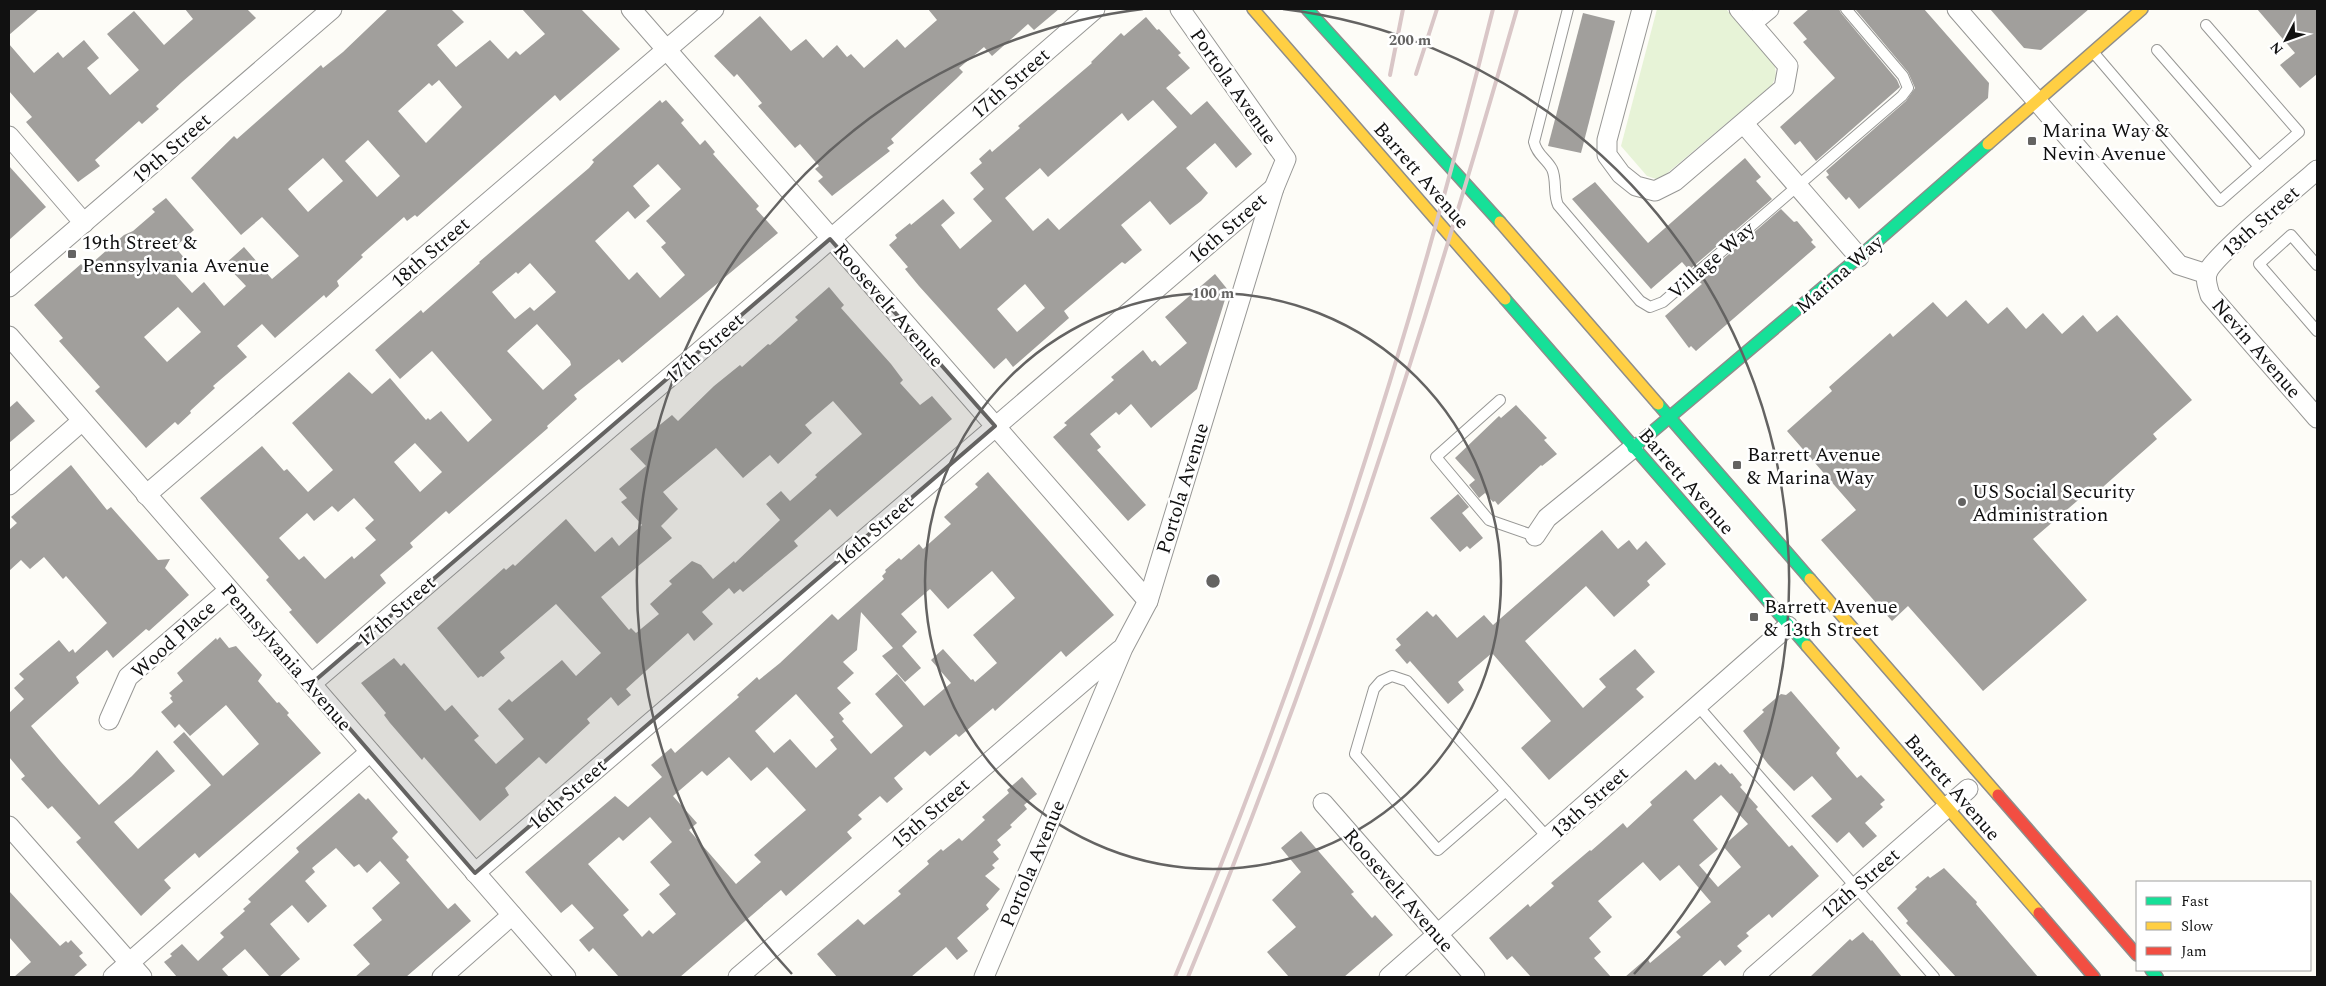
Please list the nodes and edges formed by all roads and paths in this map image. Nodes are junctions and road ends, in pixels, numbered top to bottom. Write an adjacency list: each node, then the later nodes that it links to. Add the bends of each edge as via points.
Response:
1 (332, 9): 27 (street, 19th Street)
2 (631, 9): 17 (street, Roosevelt Avenue)
3 (714, 9): 17 (street, 18th Street)
4 (1095, 9): 28 (street, 17th Street)
5 (1180, 9): 26 (street, Portola Avenue, via 1286,159)
6 (1253, 9): 40 (main road, Barrett Avenue)
7 (1307, 9): 36 (main road, Barrett Avenue, via 1489,209)
8 (1568, 9): 25 (lane, Village Way, via 1534,142 1536,151 1552,169 1558,205 1640,301 1650,307 1663,302)
9 (1739, 9): 15 (street)
10 (1769, 9): 15 (street)
11 (1846, 9): 25 (lane, Village Way, via 1903,76 1908,88)
12 (1957, 9): 20 (street)
13 (2142, 9): 19 (main road, Marina Way)
14 (1638, 10): 21 (street, via 1607,140 1607,155 1621,174 1636,186 1656,191 1674,182)
15 (1752, 23): 21 (street, via 1788,66 1784,88)
16 (2206, 25): 23 (lane, via 2298,132)
17 (667, 50): 28 (street, Roosevelt Avenue); 42 (street, 18th Street)
18 (2157, 50): 23 (lane)
19 (2093, 51): 20 (main road, Marina Way); 23 (lane, via 2220,201)
20 (2036, 101): 29 (main road, Marina Way); 31 (street, via 2179,266)
21 (1744, 124): 25 (street)
22 (9, 136): 27 (street)
23 (2259, 167)
24 (2317, 170): 31 (street, 13th Street, via 2226,250)
25 (1797, 185): 29 (street)
26 (1274, 188): 39 (street, 16th Street); 45 (street, Portola Avenue)
27 (84, 223): 32 (street, 19th Street)
28 (830, 239): 39 (street, Roosevelt Avenue); 48 (street, 17th Street)
29 (1859, 258): 36 (main road, Marina Way)
30 (2317, 265): 33 (lane, via 2291,235 2259,264)
31 (2206, 274): 37 (street, Nevin Avenue, via 2210,295)
32 (9, 287)
33 (2317, 331)
34 (9, 336): 38 (street, Pennsylvania Avenue)
35 (1500, 400): 43 (lane, via 1436,457 1489,520)
36 (1670, 418): 40 (main road, Marina Way); 62 (main road, Barrett Avenue)
37 (2317, 418)
38 (82, 421): 41 (street); 42 (street, Pennsylvania Avenue)
39 (995, 426): 45 (street, Roosevelt Avenue); 58 (street, 16th Street)
40 (1634, 448): 43 (street, Marina Way, via 1547,518); 46 (main road, Barrett Avenue)
41 (9, 485)
42 (146, 495): 44 (street, Pennsylvania Avenue)
43 (1535, 536)
44 (228, 590): 48 (street, Pennsylvania Avenue); 50 (street, Wood Place, via 128,677)
45 (1148, 601): 47 (street, Portola Avenue)
46 (1788, 626): 49 (street, 13th Street); 55 (main road, Barrett Avenue)
47 (1122, 648): 68 (street, 15th Street); 69 (street, Portola Avenue)
48 (311, 684): 51 (street, Pennsylvania Avenue)
49 (1697, 706): 57 (street, 13th Street); 59 (lane)
50 (109, 720)
51 (370, 752): 58 (street, Pennsylvania Avenue); 63 (street)
52 (1968, 789): 55 (street, 12th Street)
53 (1506, 791): 53 (lane, via 1407,681 1392,676 1374,689 1355,754 1438,850); 57 (lane)
54 (1323, 803): 61 (street, Roosevelt Avenue)
55 (1947, 808): 59 (street, 12th Street); 74 (main road, Barrett Avenue)
56 (9, 826): 63 (street)
57 (1548, 838): 61 (street, 13th Street)
58 (475, 873): 60 (street, Pennsylvania Avenue)
59 (1855, 887): 72 (street, 12th Street); 73 (lane)
60 (512, 915): 66 (street); 67 (street, Pennsylvania Avenue)
61 (1439, 935): 70 (street, 13th Street); 71 (street, Roosevelt Avenue)
62 (2136, 953)
63 (130, 963): 64 (street); 65 (street)
64 (112, 977)
65 (142, 977)
66 (442, 977)
67 (566, 977)
68 (738, 977)
69 (984, 977)
70 (1389, 977)
71 (1475, 977)
72 (1753, 977)
73 (1934, 977)
74 (2094, 977)

